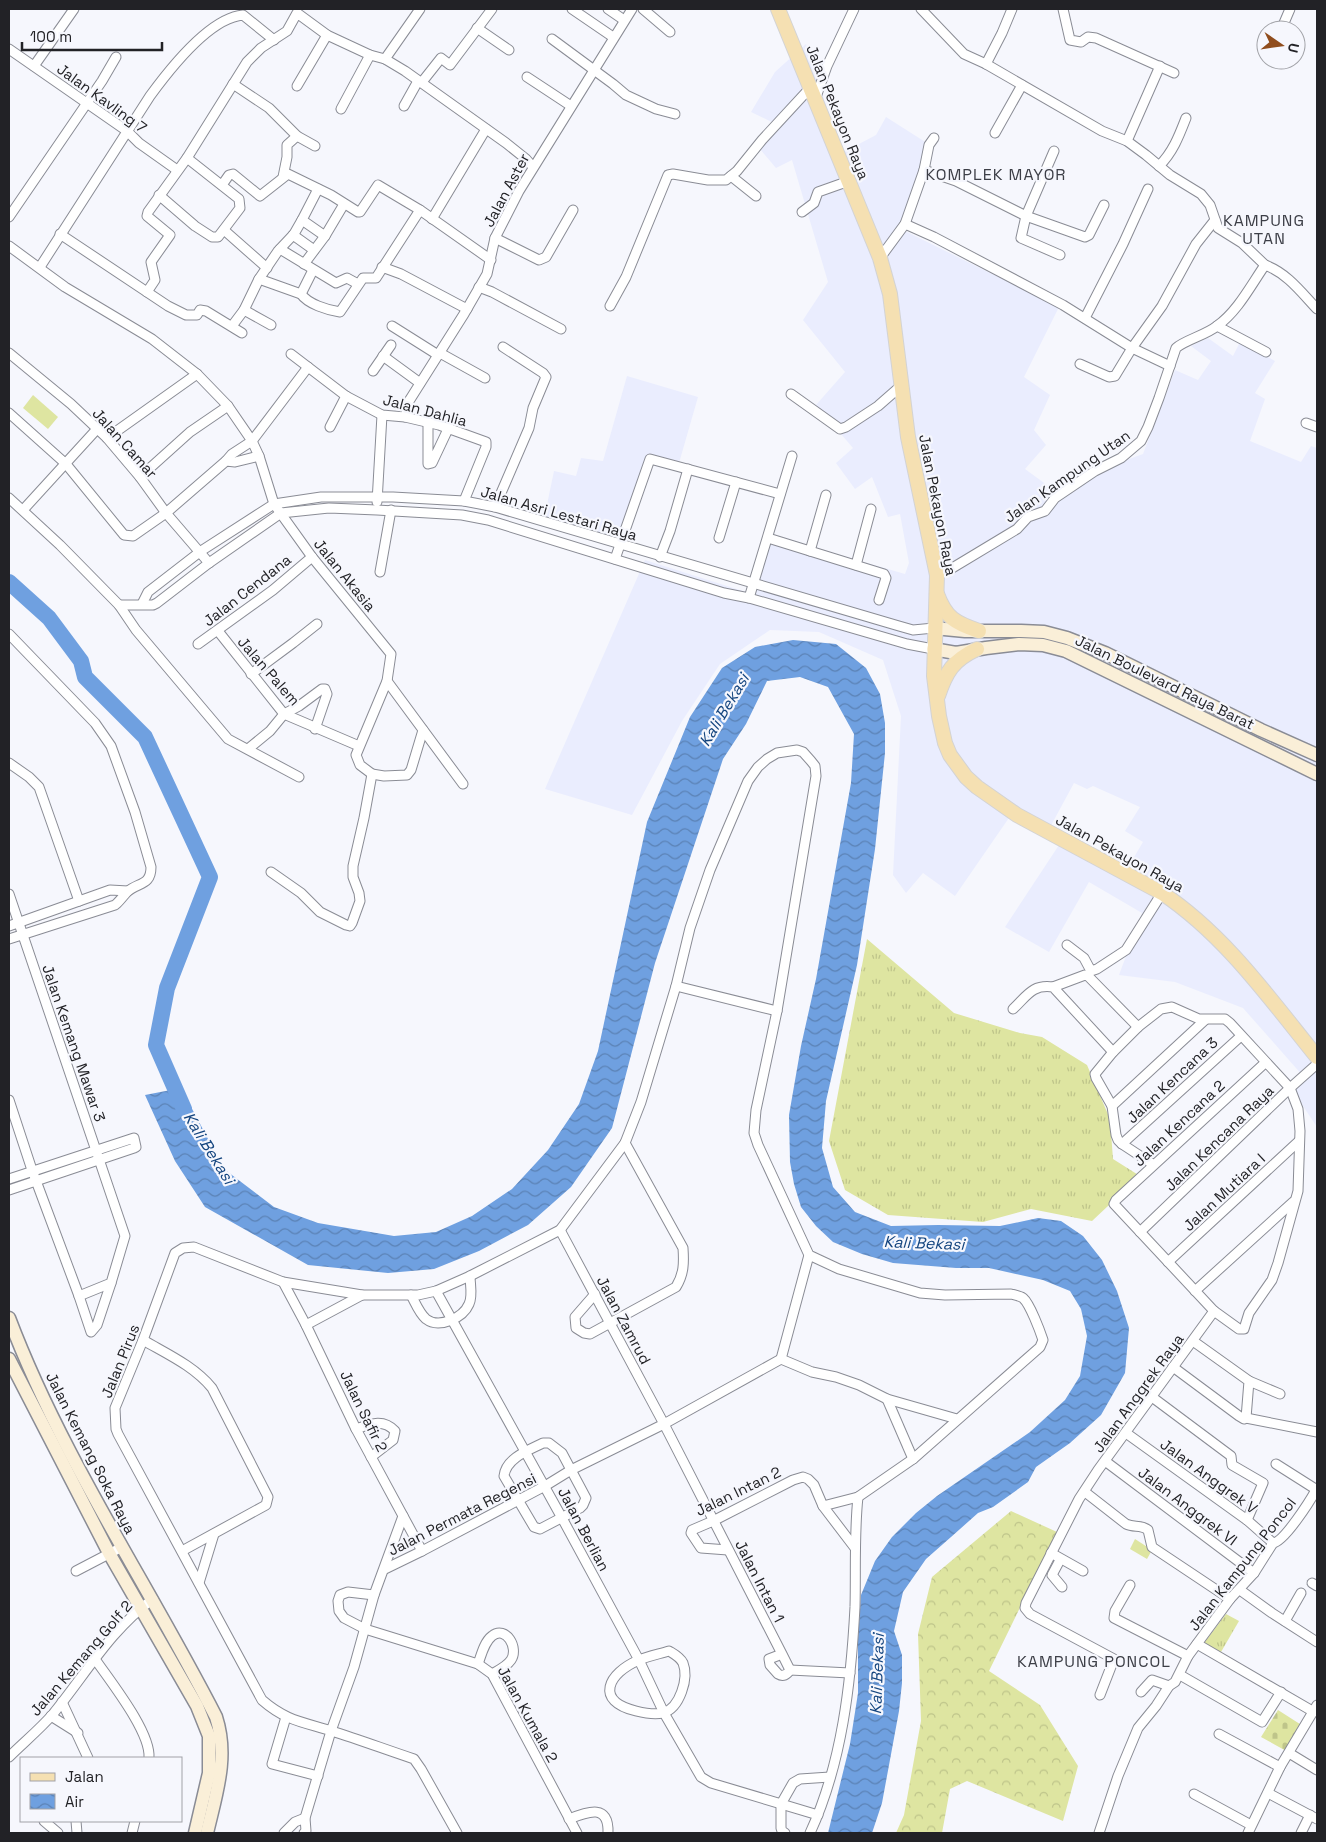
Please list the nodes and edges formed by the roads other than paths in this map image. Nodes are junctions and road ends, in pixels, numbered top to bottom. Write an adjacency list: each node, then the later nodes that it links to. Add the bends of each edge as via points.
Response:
1 (74, 9): 27 (street)
2 (420, 9): 25 (street)
3 (492, 9): 15 (street)
4 (572, 9): 18 (street)
5 (608, 9): 14 (street)
6 (632, 9): 14 (street, Jalan Aster)
7 (644, 9): 16 (street)
8 (778, 9): 36 (main road, Jalan Pekayon Raya)
9 (854, 9): 36 (street)
10 (921, 9): 26 (street, via 964,54)
11 (1012, 9): 26 (street)
12 (1062, 9): 28 (street, via 1070,40 1081,42 1088,37 1096,38)
13 (295, 11): 17 (street); 20 (street, via 287,31)
14 (624, 20): 18 (street, Jalan Aster)
15 (477, 28): 22 (street); 32 (street, via 450,65 441,58)
16 (670, 32)
17 (327, 35): 23 (street); 35 (street)
18 (613, 38): 29 (street, Jalan Aster)
19 (552, 39): 29 (street)
20 (274, 40): 33 (street, via 247,62); 44 (street, via 243,15 217,26 192,45 168,72)
21 (9, 49): 27 (street, Jalan Kavling 7)
22 (509, 50)
23 (370, 55): 25 (street); 40 (street)
24 (116, 57): 37 (street)
25 (385, 59): 32 (street)
26 (986, 64): 34 (street)
27 (34, 66): 37 (street, Jalan Kavling 7)
28 (1160, 66): 30 (street); 48 (street)
29 (593, 70): 39 (street, Jalan Aster); 41 (street, via 626,96)
30 (1174, 73)
31 (527, 77): 39 (street)
32 (420, 82): 38 (street); 43 (street)
33 (233, 84): 46 (street, via 269,108); 51 (street)
34 (1022, 85): 45 (street); 48 (street, via 1102,131)
35 (297, 86)
36 (813, 94): 56 (street); 58 (main road, Jalan Pekayon Raya)
37 (87, 103): 44 (street, Jalan Kavling 7); 70 (street)
38 (404, 106)
39 (571, 106): 53 (street, Jalan Aster)
40 (341, 109)
41 (675, 114)
42 (1186, 118): 52 (street, via 1171,151)
43 (486, 129): 53 (street); 71 (street)
44 (127, 131): 54 (street, Jalan Kavling 7); 76 (street)
45 (995, 133)
46 (297, 136): 49 (street); 57 (street, via 287,146)
47 (934, 138): 55 (street, via 928,147)
48 (1127, 141): 52 (street)
49 (315, 146)
50 (1054, 151): 69 (street)
51 (187, 158): 54 (street); 59 (street)
52 (1159, 166): 73 (street, via 1201,194 1210,205)
53 (533, 167): 79 (street, Jalan Aster)
54 (177, 170): 62 (street)
55 (924, 170): 69 (street, via 956,180); 74 (street)
56 (731, 176): 63 (street); 98 (street, via 718,181 668,176 626,277)
57 (283, 177): 59 (street, via 260,196 232,174); 60 (street, via 288,174)
58 (849, 181): 68 (street, via 818,192 814,203); 84 (main road, Jalan Pekayon Raya)
59 (222, 185): 75 (street, via 239,199 240,204)
60 (318, 189): 64 (street); 72 (street)
61 (1148, 189): 101 (street)
62 (160, 195): 75 (street, via 212,238); 95 (street, via 147,216 170,235 151,262 155,280)
63 (756, 196)
64 (344, 204): 66 (street, via 360,212 378,185); 78 (street)
65 (1104, 205): 69 (street, via 1085,237)
66 (420, 210): 71 (street); 90 (street)
67 (572, 210): 79 (street, via 546,257 540,260)
68 (802, 212)
69 (1026, 216): 83 (street, via 1021,238)
70 (9, 217)
71 (432, 219): 85 (street)
72 (302, 220): 77 (street); 78 (street)
73 (1215, 220): 87 (street, via 1218,228 1242,243); 110 (street, via 1196,244 1162,306)
74 (905, 224): 84 (street); 101 (street)
75 (224, 230): 89 (street)
76 (60, 234): 88 (street); 95 (street)
77 (293, 235): 81 (street); 82 (street)
78 (325, 236): 82 (street)
79 (495, 238): 85 (street, Jalan Aster)
80 (9, 246): 88 (street)
81 (280, 249): 86 (street); 89 (street)
82 (314, 250): 86 (street)
83 (1060, 255)
84 (880, 258): 123 (main road, Jalan Pekayon Raya, via 890,294)
85 (491, 260): 94 (street, Jalan Aster)
86 (304, 264): 91 (street)
87 (1265, 264): 97 (street, via 1291,280); 105 (street, Jalan Kampung Utan, via 1236,307)
88 (40, 267): 120 (street, via 66,287 152,339)
89 (267, 268): 92 (street)
90 (382, 268): 93 (street, via 376,278 363,278); 99 (street, via 401,274)
91 (313, 270): 93 (street, via 336,284 347,278); 96 (street)
92 (259, 279): 96 (street); 100 (street)
93 (358, 284): 96 (street, via 340,312 305,299)
94 (479, 287): 99 (street, Jalan Aster); 106 (street)
95 (147, 292): 102 (street, via 186,315 206,311)
96 (301, 294)
97 (1315, 302)
98 (610, 306)
99 (467, 309): 113 (street, Jalan Aster)
100 (244, 310): 102 (street); 103 (street)
101 (1084, 318): 110 (street)
102 (232, 326): 107 (street)
103 (271, 326)
104 (392, 326): 113 (street)
105 (1217, 326): 111 (street); 117 (street, Jalan Kampung Utan, via 1178,346)
106 (561, 329)
107 (242, 333)
108 (391, 345): 114 (street)
109 (503, 347): 152 (street, via 546,377 533,408 529,428)
110 (1132, 348): 116 (street, via 1113,378); 117 (street)
111 (1266, 352)
112 (291, 354): 118 (street, Jalan Dahlia)
113 (439, 354): 121 (street); 122 (street, Jalan Aster)
114 (383, 356): 119 (street); 122 (street)
115 (11, 359): 135 (street, Jalan Camar, via 71,404)
116 (1080, 364)
117 (1170, 366): 173 (street, Jalan Kampung Utan, via 1148,428 1140,441 1121,458 1055,498 1045,511 1028,517 1017,528)
118 (308, 367): 125 (street, Jalan Dahlia); 137 (street)
119 (373, 371)
120 (197, 374): 126 (street); 136 (street)
121 (485, 378)
122 (420, 383): 129 (street, Jalan Aster)
123 (902, 385): 124 (street, via 878,406 840,429); 173 (main road, Jalan Pekayon Raya, via 908,437)
124 (791, 394)
125 (346, 396): 128 (street, Jalan Dahlia); 132 (street)
126 (228, 406): 137 (street); 143 (street, via 190,432)
127 (9, 413): 141 (street)
128 (382, 415): 129 (street, Jalan Dahlia); 147 (street)
129 (405, 418): 130 (street, Jalan Dahlia)
130 (428, 422): 133 (street, Jalan Dahlia); 133 (street, via 428,464 432,464)
131 (1306, 424): 134 (street)
132 (330, 427)
133 (449, 427): 150 (street, Jalan Dahlia, via 487,444)
134 (1317, 427)
135 (98, 429): 136 (street, Jalan Camar); 141 (street)
136 (106, 438): 143 (street, Jalan Camar)
137 (252, 441): 138 (street); 140 (street)
138 (259, 456): 140 (street); 151 (street)
139 (792, 456): 145 (street)
140 (226, 461): 158 (street)
141 (66, 464): 154 (street); 158 (street, via 124,535 133,536)
142 (688, 469): 144 (street); 164 (street, via 653,458 648,460); 168 (street)
143 (140, 477): 158 (street, Jalan Camar)
144 (736, 482): 145 (street); 161 (street)
145 (780, 494): 162 (street)
146 (826, 495): 166 (street)
147 (377, 497): 149 (street, Jalan Asri Lestari Raya); 151 (street, Jalan Asri Lestari Raya, via 321,497); 155 (street)
148 (9, 498): 154 (street)
149 (424, 499): 150 (street, Jalan Asri Lestari Raya); 157 (street)
150 (464, 501): 152 (street, Jalan Asri Lestari Raya)
151 (274, 504): 159 (street, Jalan Akasia); 165 (street, Jalan Asri Lestari Raya)
152 (494, 507): 160 (street, Jalan Asri Lestari Raya)
153 (871, 509): 171 (street)
154 (22, 510): 179 (street)
155 (377, 510): 156 (street, Jalan Asri Lestari Raya); 159 (street, Jalan Asri Lestari Raya, via 329,508)
156 (391, 510): 157 (street, Jalan Asri Lestari Raya); 172 (street)
157 (424, 512): 163 (street, Jalan Asri Lestari Raya, via 487,519)
158 (166, 513): 165 (street, Jalan Camar)
159 (281, 513): 167 (street, Jalan Akasia); 170 (street, Jalan Asri Lestari Raya)
160 (565, 528): 163 (street); 164 (street, Jalan Asri Lestari Raya)
161 (719, 538)
162 (768, 538): 166 (street); 174 (street)
163 (561, 542): 169 (street, Jalan Asri Lestari Raya)
164 (621, 545): 168 (street, Jalan Asri Lestari Raya); 169 (street)
165 (201, 551): 170 (street, Jalan Camar); 178 (street, Jalan Asri Lestari Raya, via 148,592)
166 (810, 551): 171 (street)
167 (312, 557): 185 (street, Jalan Cendana); 195 (street, Jalan Akasia, via 390,651)
168 (660, 557): 174 (street, Jalan Asri Lestari Raya)
169 (615, 559): 176 (street, Jalan Asri Lestari Raya)
170 (209, 563): 178 (street, Jalan Asri Lestari Raya, via 157,603)
171 (856, 565): 177 (street, via 885,575)
172 (380, 572)
173 (937, 575): 175 (main road, Jalan Pekayon Raya)
174 (754, 584): 176 (street); 180 (street, Jalan Asri Lestari Raya)
175 (936, 591): 184 (main road, Jalan Pekayon Raya); 186 (main road, via 942,607 956,622)
176 (749, 598): 181 (street, Jalan Asri Lestari Raya)
177 (879, 600)
178 (142, 604): 179 (street, Jalan Asri Lestari Raya)
179 (119, 605): 201 (street, via 136,630 228,739)
180 (843, 608): 181 (street); 183 (street, Jalan Asri Lestari Raya)
181 (837, 623): 188 (street, Jalan Asri Lestari Raya)
182 (317, 624): 194 (street)
183 (899, 626): 184 (street, Jalan Asri Lestari Raya, via 913,630); 188 (street, via 903,635)
184 (934, 628): 186 (street, Jalan Boulevard Raya Barat); 190 (main road, Jalan Pekayon Raya)
185 (218, 631): 189 (street, Jalan Cendana); 194 (street, Jalan Palem)
186 (972, 631): 191 (street, via 963,635 963,641); 192 (street, Jalan Boulevard Raya Barat, via 1044,632)
187 (9, 634): 209 (street, via 95,723 111,746 151,867 147,881)
188 (896, 640): 190 (street, Jalan Asri Lestari Raya)
189 (198, 644)
190 (933, 649): 191 (street, Jalan Boulevard Raya Barat, via 956,653); 196 (main road, Jalan Pekayon Raya)
191 (972, 650): 193 (street, Jalan Boulevard Raya Barat, via 1019,644 1042,645 1066,651); 196 (main road, via 950,668)
192 (1105, 653): 193 (street); 202 (street, Jalan Boulevard Raya Barat)
193 (1098, 666): 205 (street, Jalan Boulevard Raya Barat)
194 (251, 674): 197 (street, Jalan Palem)
195 (386, 680): 199 (street); 200 (street)
196 (937, 700): 210 (main road, Jalan Pekayon Raya, via 945,743 958,767 977,787 1017,815)
197 (284, 714): 198 (street, Jalan Palem); 198 (street, via 325,689 327,694); 201 (street)
198 (315, 729): 200 (street, Jalan Palem)
199 (423, 730): 204 (street, via 412,770 406,775); 207 (street)
200 (359, 746): 204 (street, via 356,758)
201 (251, 750): 206 (street)
202 (1317, 755)
203 (9, 763): 212 (street, via 30,777 38,787)
204 (372, 774): 208 (street, via 353,866 360,901 350,926 320,912 302,893)
205 (1317, 774)
206 (299, 777)
207 (463, 784)
208 (271, 872)
209 (128, 891): 212 (street, via 110,890); 215 (street, via 115,905)
210 (1162, 893): 217 (street, via 1126,950 1097,970 1091,971 1084,958); 226 (main road, Jalan Pekayon Raya, via 1191,913 1228,951)
211 (9, 894): 213 (street, Jalan Kemang Mawar 3)
212 (79, 901): 213 (street)
213 (19, 922): 214 (street); 215 (street, Jalan Kemang Mawar 3)
214 (9, 926)
215 (22, 934): 216 (street); 235 (street, Jalan Kemang Mawar 3)
216 (9, 939)
217 (1067, 945)
218 (676, 986): 221 (street); 221 (street, via 690,928 710,870 748,781 767,759 777,753 797,750 815,766 816,776); 233 (street, via 641,1102)
219 (1053, 987): 220 (street, via 1035,988); 223 (street, via 1088,976); 225 (street)
220 (1013, 1010)
221 (777, 1011): 245 (street, via 754,1133)
222 (1205, 1020): 223 (street, via 1172,1007 1161,1009); 224 (street, via 1225,1019); 231 (street)
223 (1138, 1027): 225 (street)
224 (1241, 1036): 227 (street); 234 (street, Jalan Kencana 3)
225 (1113, 1052): 231 (street, via 1095,1074)
226 (1317, 1057)
227 (1266, 1062): 229 (street); 237 (street, Jalan Kencana 2)
228 (1317, 1064): 229 (street, Jalan Kencana Raya)
229 (1290, 1088): 232 (street, via 1298,1109); 244 (street, Jalan Kencana Raya)
230 (9, 1100): 238 (street)
231 (1112, 1106): 234 (street, via 1116,1135)
232 (1299, 1141): 242 (street, via 1298,1190); 246 (street, Jalan Mutiara I)
233 (625, 1142): 243 (street); 259 (street, via 683,1248 684,1263 676,1287)
234 (1122, 1144): 237 (street)
235 (96, 1150): 236 (street, Jalan Kemang Mawar 3); 236 (street, via 132,1138 136,1147); 238 (street)
236 (100, 1161): 240 (street); 249 (street, Jalan Kemang Mawar 3, via 125,1236)
237 (1154, 1165): 244 (street, Jalan Kencana 2, via 1114,1204)
238 (32, 1170): 239 (street); 240 (street)
239 (9, 1179)
240 (36, 1181): 241 (street); 255 (street)
241 (9, 1190)
242 (1294, 1202): 251 (street); 256 (street, via 1272,1280 1249,1313 1245,1328 1239,1329)
243 (560, 1230): 247 (street, Jalan Pirus); 252 (street, Jalan Zamrud)
244 (1140, 1232): 246 (street)
245 (809, 1255): 264 (street); 271 (street, via 839,1269 920,1292 1011,1294 1024,1299 1042,1338 1042,1345)
246 (1168, 1262): 251 (street)
247 (470, 1276): 250 (street, Jalan Pirus); 258 (street, via 470,1302)
248 (283, 1282): 253 (street, Jalan Pirus); 260 (street, Jalan Safir 2); 261 (street, Jalan Pirus, via 194,1247 183,1248 175,1253)
249 (111, 1283): 255 (street); 255 (street, Jalan Kemang Mawar 3, via 97,1325 91,1332)
250 (436, 1291): 254 (street, Jalan Pirus); 258 (street, Jalan Berlian)
251 (1195, 1291): 256 (street)
252 (595, 1294): 259 (street, Jalan Zamrud); 259 (street, via 575,1316 575,1326 590,1334)
253 (362, 1295): 254 (street, Jalan Pirus); 260 (street)
254 (411, 1295): 258 (street, via 424,1318 433,1323)
255 (79, 1296)
256 (1214, 1311): 262 (street, Jalan Anggrek Raya)
257 (9, 1318): 294 (street, Jalan Kemang Soka Raya, via 41,1393)
258 (453, 1320): 276 (street, Jalan Berlian)
259 (610, 1322): 272 (street, Jalan Zamrud)
260 (306, 1325): 273 (street, Jalan Safir 2)
261 (144, 1340): 292 (street, via 205,1379 268,1497 266,1506); 297 (street, Jalan Pirus, via 115,1408 116,1429)
262 (1193, 1341): 265 (street, Jalan Anggrek Raya); 266 (street)
263 (9, 1359): 299 (street, Jalan Kemang Soka Raya)
264 (782, 1359): 269 (street, via 812,1372 858,1385); 272 (street, Jalan Permata Regensi)
265 (1173, 1367): 268 (street, Jalan Anggrek Raya); 270 (street)
266 (1249, 1381): 267 (street); 270 (street)
267 (1280, 1394)
268 (1152, 1397): 275 (street, Jalan Anggrek Raya); 290 (street, via 1231,1456 1232,1465 1262,1484)
269 (887, 1399): 271 (street); 278 (street)
270 (1244, 1418): 274 (street)
271 (957, 1419): 278 (street)
272 (664, 1424): 281 (street, Jalan Permata Regensi); 291 (street, Jalan Zamrud)
273 (356, 1428): 277 (street, Jalan Safir 2); 277 (street, via 380,1422 395,1431 393,1440)
274 (1317, 1432)
275 (1126, 1433): 279 (street, Jalan Anggrek Raya); 290 (street, Jalan Anggrek V)
276 (526, 1452): 281 (street, via 549,1443 562,1453); 282 (street, Jalan Berlian); 286 (street, via 511,1461 505,1470 505,1480)
277 (371, 1457): 288 (street, Jalan Safir 2)
278 (913, 1459): 285 (street)
279 (1105, 1461): 284 (street, Jalan Anggrek Raya); 306 (street, Jalan Anggrek VI)
280 (1276, 1464): 283 (street)
281 (570, 1470): 282 (street, Jalan Permata Regensi); 289 (street, via 586,1498 580,1508)
282 (545, 1486): 286 (street, Jalan Permata Regensi); 289 (street, Jalan Berlian)
283 (1317, 1490): 293 (street, Jalan Kampung Poncol, via 1279,1541)
284 (1086, 1492): 300 (street); 315 (street, via 1126,1524 1148,1530 1152,1547)
285 (858, 1498): 287 (street); 295 (street)
286 (517, 1499): 289 (street, via 535,1528 540,1529); 298 (street, Jalan Permata Regensi)
287 (823, 1506): 291 (street, Jalan Intan 2, via 814,1485 803,1477); 295 (street)
288 (403, 1516): 298 (street, Jalan Safir 2); 302 (street)
289 (562, 1518): 324 (street, Jalan Berlian)
290 (1247, 1520): 293 (street, Jalan Anggrek V)
291 (713, 1521): 296 (street, Jalan Intan 1); 296 (street, Jalan Intan 2, via 692,1529 691,1533 702,1548)
292 (214, 1534): 297 (street); 308 (street)
293 (1273, 1543): 306 (street, Jalan Kampung Poncol)
294 (122, 1547): 299 (street); 314 (street, Jalan Kemang Soka Raya)
295 (855, 1548): 328 (street)
296 (728, 1550): 321 (street, Jalan Intan 1)
297 (182, 1551): 308 (street, Jalan Pirus)
298 (422, 1551): 302 (street, Jalan Permata Regensi)
299 (109, 1553): 303 (street); 316 (street, Jalan Kemang Soka Raya)
300 (1051, 1553): 301 (street); 304 (street)
301 (1060, 1560): 305 (street); 307 (street)
302 (385, 1569): 313 (street, Jalan Permata Regensi)
303 (76, 1571)
304 (1042, 1572): 307 (street); 333 (street, via 1025,1608 1030,1614 1114,1659)
305 (1083, 1572)
306 (1254, 1573): 311 (street, Jalan Kampung Poncol)
307 (1052, 1576): 310 (street)
308 (199, 1583): 338 (street, Jalan Pirus, via 262,1700)
309 (1130, 1584): 322 (street, via 1114,1618)
310 (1062, 1587)
311 (1240, 1590): 315 (street, Jalan Kampung Poncol); 317 (street)
312 (1302, 1594): 317 (street)
313 (374, 1595): 318 (street, Jalan Permata Regensi); 318 (street, Jalan Kumala 2, via 348,1592 340,1594 338,1601 344,1618)
314 (153, 1599): 316 (street, Jalan Kemang Golf 2); 353 (street, Jalan Kemang Soka Raya, via 221,1732 222,1762)
315 (1230, 1599): 320 (street, Jalan Kampung Poncol)
316 (140, 1608): 323 (street, Jalan Kemang Golf 2); 353 (street, Jalan Kemang Soka Raya, via 196,1706 209,1736)
317 (1285, 1622): 319 (street)
318 (365, 1629): 325 (street, Jalan Kumala 2); 339 (street, Jalan Permata Regensi)
319 (1317, 1642)
320 (1197, 1644): 322 (street, Jalan Kampung Poncol); 332 (street)
321 (782, 1654): 326 (street, Jalan Intan 1); 326 (street, via 769,1659 770,1666 780,1676)
322 (1188, 1656): 329 (street, Jalan Kampung Poncol)
323 (95, 1659): 334 (street, Jalan Kemang Golf 2); 345 (street, via 136,1720 146,1740)
324 (639, 1660): 336 (street, Jalan Berlian); 336 (street, via 668,1652 683,1662 685,1673 681,1693 675,1704); 336 (street, via 612,1680 609,1688 611,1697 623,1708 648,1713)
325 (478, 1664): 327 (street, Jalan Kumala 2); 327 (street, via 490,1638 504,1634 511,1640 512,1659)
326 (790, 1670): 328 (street)
327 (492, 1674): 357 (street, Jalan Kumala 2)
328 (850, 1674): 349 (street)
329 (1180, 1675): 330 (street, Jalan Kampung Poncol); 332 (street, via 1262,1722)
330 (1168, 1686): 331 (street, via 1152,1680); 372 (street, Jalan Kampung Poncol, via 1138,1728)
331 (1141, 1692)
332 (1281, 1692): 335 (street)
333 (1100, 1695)
334 (62, 1702): 337 (street, Jalan Kemang Golf 2); 340 (street)
335 (1315, 1709): 342 (street)
336 (664, 1712): 352 (street, Jalan Berlian, via 705,1781)
337 (51, 1716): 340 (street); 343 (street, Jalan Kemang Golf 2)
338 (286, 1717): 339 (street, Jalan Pirus); 348 (street, via 272,1764)
339 (331, 1731): 348 (street, Jalan Permata Regensi); 367 (street, Jalan Pirus, via 414,1759)
340 (78, 1734): 344 (street)
341 (1219, 1734): 346 (street)
342 (1289, 1753): 346 (street); 347 (street)
343 (9, 1757)
344 (88, 1757)
345 (149, 1757)
346 (1280, 1767): 350 (street)
347 (1317, 1770)
348 (318, 1776): 356 (street, Jalan Permata Regensi)
349 (830, 1777): 352 (street, via 800,1779); 354 (street)
350 (1268, 1793): 355 (street); 360 (street)
351 (1194, 1794): 360 (street)
352 (781, 1804): 354 (street); 370 (street, via 781,1828)
353 (207, 1808): 363 (street); 364 (street)
354 (818, 1815): 371 (street)
355 (1313, 1817): 373 (street)
356 (306, 1818): 359 (street); 361 (street, Jalan Permata Regensi)
357 (569, 1819): 368 (street, Jalan Kumala 2); 369 (street, via 584,1813 601,1813 608,1822)
358 (45, 1822): 362 (street)
359 (295, 1822): 361 (street); 365 (street)
360 (1249, 1829)
361 (305, 1832): 366 (street)
362 (58, 1833)
363 (195, 1833)
364 (207, 1833)
365 (284, 1833)
366 (315, 1833)
367 (457, 1833)
368 (577, 1833)
369 (608, 1833)
370 (785, 1833)
371 (810, 1833)
372 (1099, 1833)
373 (1300, 1833)

